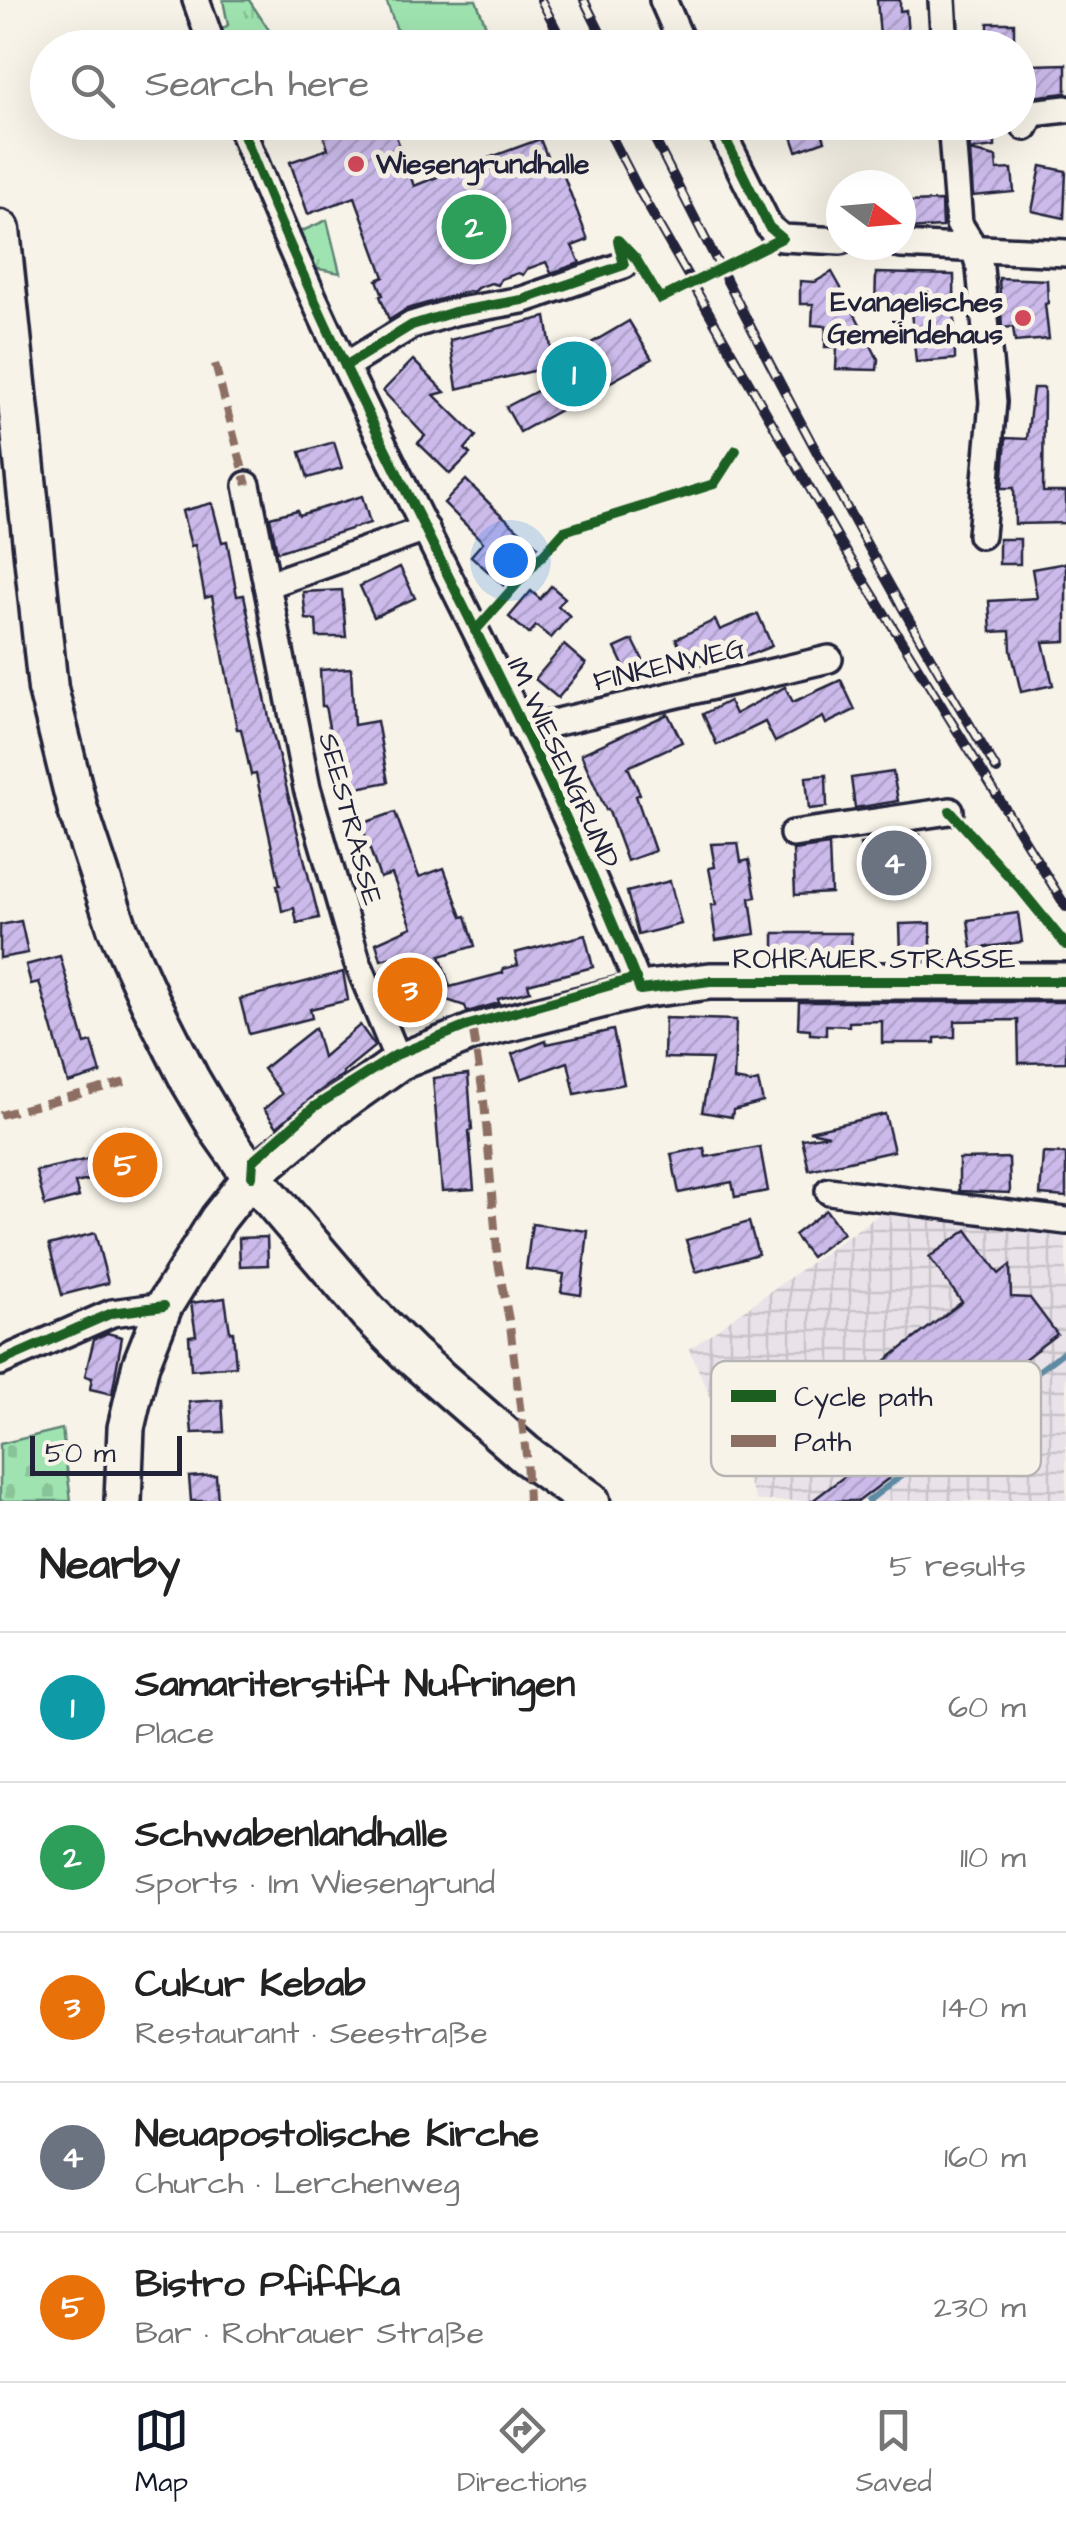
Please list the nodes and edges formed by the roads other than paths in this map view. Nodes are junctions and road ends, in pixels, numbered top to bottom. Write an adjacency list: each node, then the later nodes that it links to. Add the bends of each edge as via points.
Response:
1 (196, 0): 4 (street)
2 (663, 0): 5 (street)
3 (942, 0): 6 (street)
4 (206, 30)
5 (676, 30)
6 (944, 30)
7 (1066, 108): 8 (street)
8 (1036, 112)
9 (246, 140): 18 (street, IM WIESENGRUND)
10 (726, 140): 13 (street, via 768,227 782,238)
11 (952, 140): 15 (street, via 959,224)
12 (0, 230): 30 (main road, via 48,690 78,810 118,927 158,1016 218,1129)
13 (826, 241)
14 (916, 245): 15 (street)
15 (974, 248): 16 (street); 21 (street, via 992,402)
16 (1066, 253)
17 (624, 266): 18 (street, via 522,300 412,325)
18 (345, 366): 20 (street, IM WIESENGRUND)
19 (247, 485): 22 (street, SEESTRASSE)
20 (426, 530): 22 (street); 24 (street, IM WIESENGRUND)
21 (981, 535)
22 (267, 585): 29 (street, SEESTRASSE, via 311,804 357,961)
23 (829, 660): 24 (street, FINKENWEG)
24 (523, 730): 28 (street, IM WIESENGRUND)
25 (950, 810): 26 (street)
26 (793, 834)
27 (1066, 981): 28 (street, ROHRAUER STRASSE, via 710,981)
28 (640, 990): 29 (street, ROHRAUER STRASSE, via 473,1032)
29 (398, 1062): 30 (street, ROHRAUER STRASSE)
30 (252, 1176): 33 (street, ROHRAUER STRASSE); 36 (main road, via 410,1354)
31 (830, 1192): 32 (street)
32 (1066, 1221)
33 (164, 1306): 34 (street, via 112,1314); 35 (street, ROHRAUER STRASSE, via 126,1428)
34 (0, 1362)
35 (123, 1501)
36 (590, 1501)

